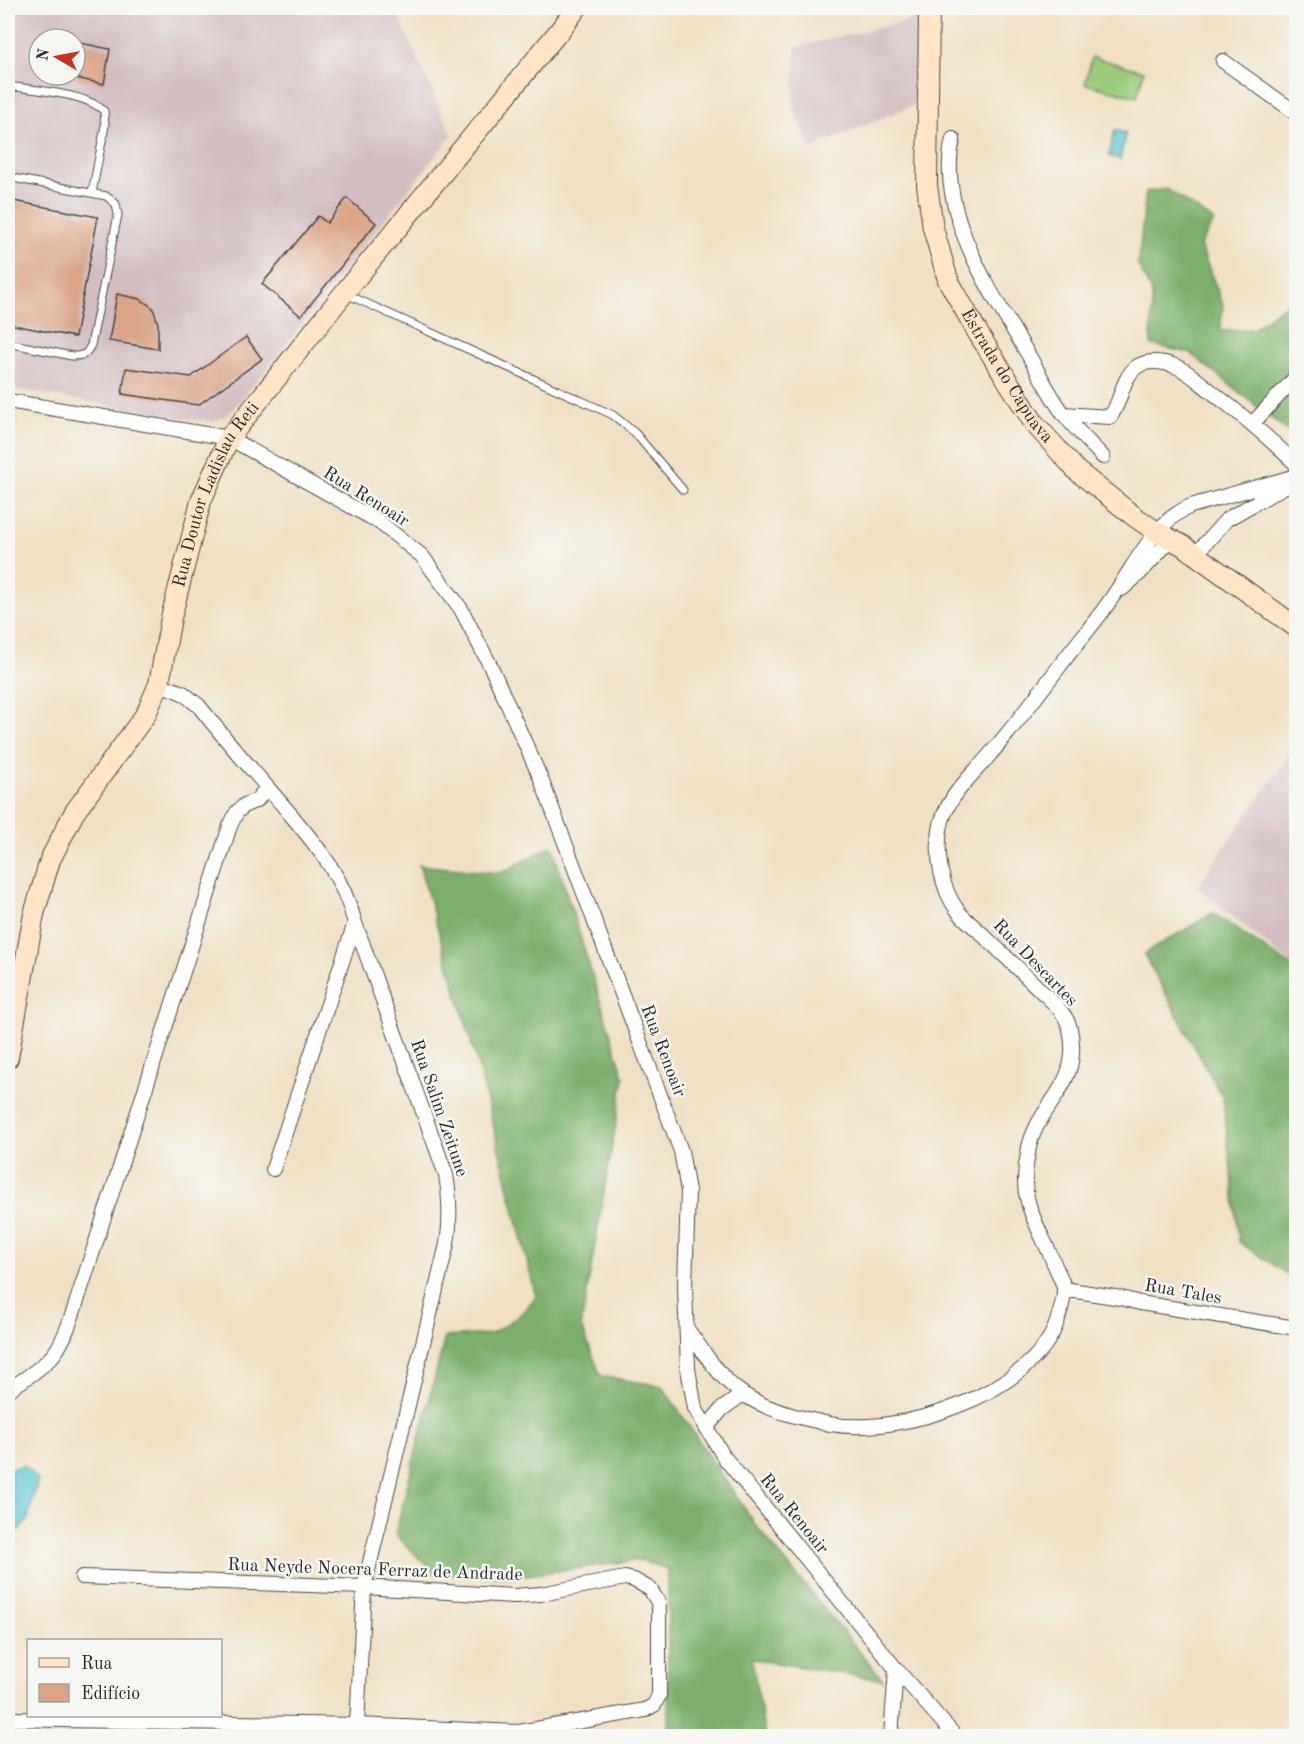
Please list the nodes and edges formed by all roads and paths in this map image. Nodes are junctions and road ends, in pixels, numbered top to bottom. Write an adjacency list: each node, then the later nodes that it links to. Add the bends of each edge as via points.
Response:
1 (577, 8): 9 (street, Rua Doutor Ladislau Reti)
2 (929, 8): 20 (street, Estrada do Capuava, via 927,185 933,228 948,280 1034,423 1077,471)
3 (1223, 61): 5 (street)
4 (8, 86): 8 (lane, via 71,97 104,111 105,126)
5 (1296, 113)
6 (953, 139): 13 (street, via 951,183 969,249)
7 (8, 177): 8 (lane)
8 (92, 193): 10 (lane, via 106,196 116,204 118,215 87,354 72,356)
9 (344, 293): 15 (street, Rua Doutor Ladislau Reti); 19 (lane, via 613,416 635,433)
10 (8, 343)
11 (1296, 376): 14 (street)
12 (8, 401): 15 (street, Rua Renoair)
13 (1063, 414): 14 (street, via 1110,417 1135,368 1149,361 1182,369); 16 (street)
14 (1253, 423): 17 (street)
15 (229, 438): 23 (street, Rua Doutor Ladislau Reti, via 210,477 194,525); 29 (street, Rua Renoair, via 379,522 422,556 461,609 491,667 541,778 681,1151 687,1191)
16 (1103, 457)
17 (1296, 464)
18 (1296, 478): 20 (street, Rua Descartes, via 1191,506 1178,512); 21 (street, via 1227,519)
19 (683, 490)
20 (1164, 536): 21 (street, Estrada do Capuava); 28 (street, Rua Descartes, via 1140,573 1113,596 999,744 954,795 940,825 938,857 957,910 1051,1000 1070,1024 1074,1054 1063,1086 1028,1147 1025,1183 1033,1215)
21 (1196, 554): 22 (street, Estrada do Capuava)
22 (1296, 627)
23 (159, 684): 24 (street, Rua Salim Zeitune, via 183,693 199,706); 26 (street, Rua Doutor Ladislau Reti, via 146,714 74,813 50,860 34,914)
24 (267, 787): 25 (street, Rua Salim Zeitune, via 332,867); 31 (street, via 257,800 237,812 230,826 63,1339 55,1353)
25 (355, 922): 27 (street); 35 (street, Rua Salim Zeitune, via 446,1175 450,1207 447,1244)
26 (8, 1058)
27 (273, 1168)
28 (1064, 1289): 30 (street, Rua Tales); 32 (street, via 1054,1330 1024,1368 988,1392 918,1420 872,1426 836,1425 800,1418)
29 (687, 1329): 32 (street, via 714,1367); 33 (street, Rua Renoair, via 688,1369 695,1408)
30 (1296, 1329)
31 (8, 1390)
32 (743, 1394): 33 (street, via 722,1409)
33 (706, 1428): 36 (street, Rua Renoair, via 724,1457)
34 (82, 1576): 35 (street, Rua Neyde Nocera Ferraz de Andrade)
35 (364, 1587): 38 (street, Rua Salim Zeitune); 38 (street, Rua Neyde Nocera Ferraz de Andrade, via 514,1596 616,1579 634,1580 650,1589 658,1602 659,1695 654,1705 645,1710 519,1732)
36 (896, 1668): 39 (street); 40 (street, Rua Renoair)
37 (8, 1719): 38 (street)
38 (357, 1725)
39 (891, 1737)
40 (955, 1737)

